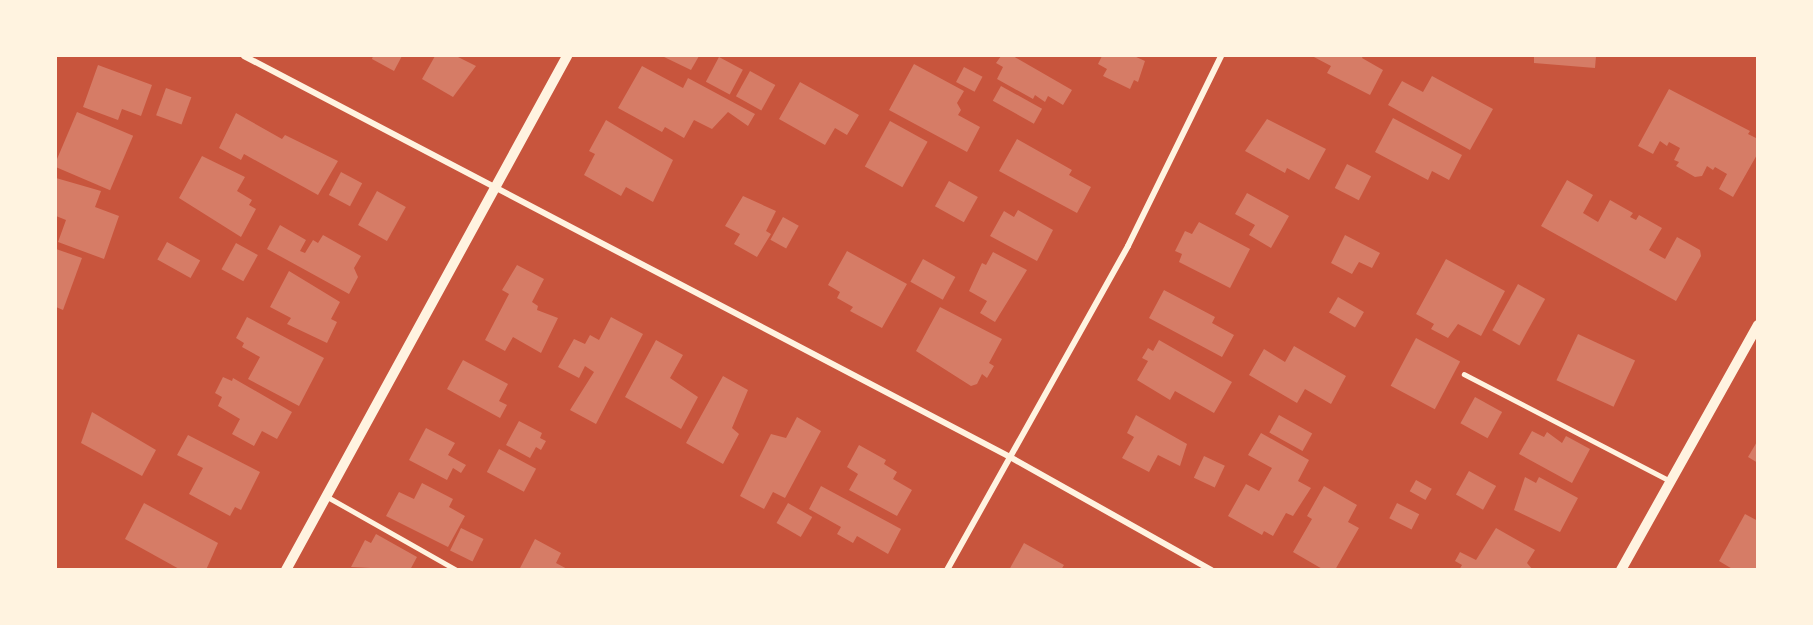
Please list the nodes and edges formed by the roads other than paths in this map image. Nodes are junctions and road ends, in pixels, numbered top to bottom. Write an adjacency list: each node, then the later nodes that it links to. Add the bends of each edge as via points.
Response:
1 (244, 56): 4 (street)
2 (567, 56): 4 (street)
3 (1221, 56): 7 (street, via 1128,246)
4 (496, 186): 7 (street); 9 (street)
5 (1758, 325): 8 (street)
6 (1464, 374): 8 (lane)
7 (1010, 457): 12 (street); 13 (street)
8 (1670, 481): 14 (street)
9 (326, 496): 10 (street); 11 (lane)
10 (286, 570)
11 (457, 570)
12 (947, 570)
13 (1211, 570)
14 (1621, 570)

